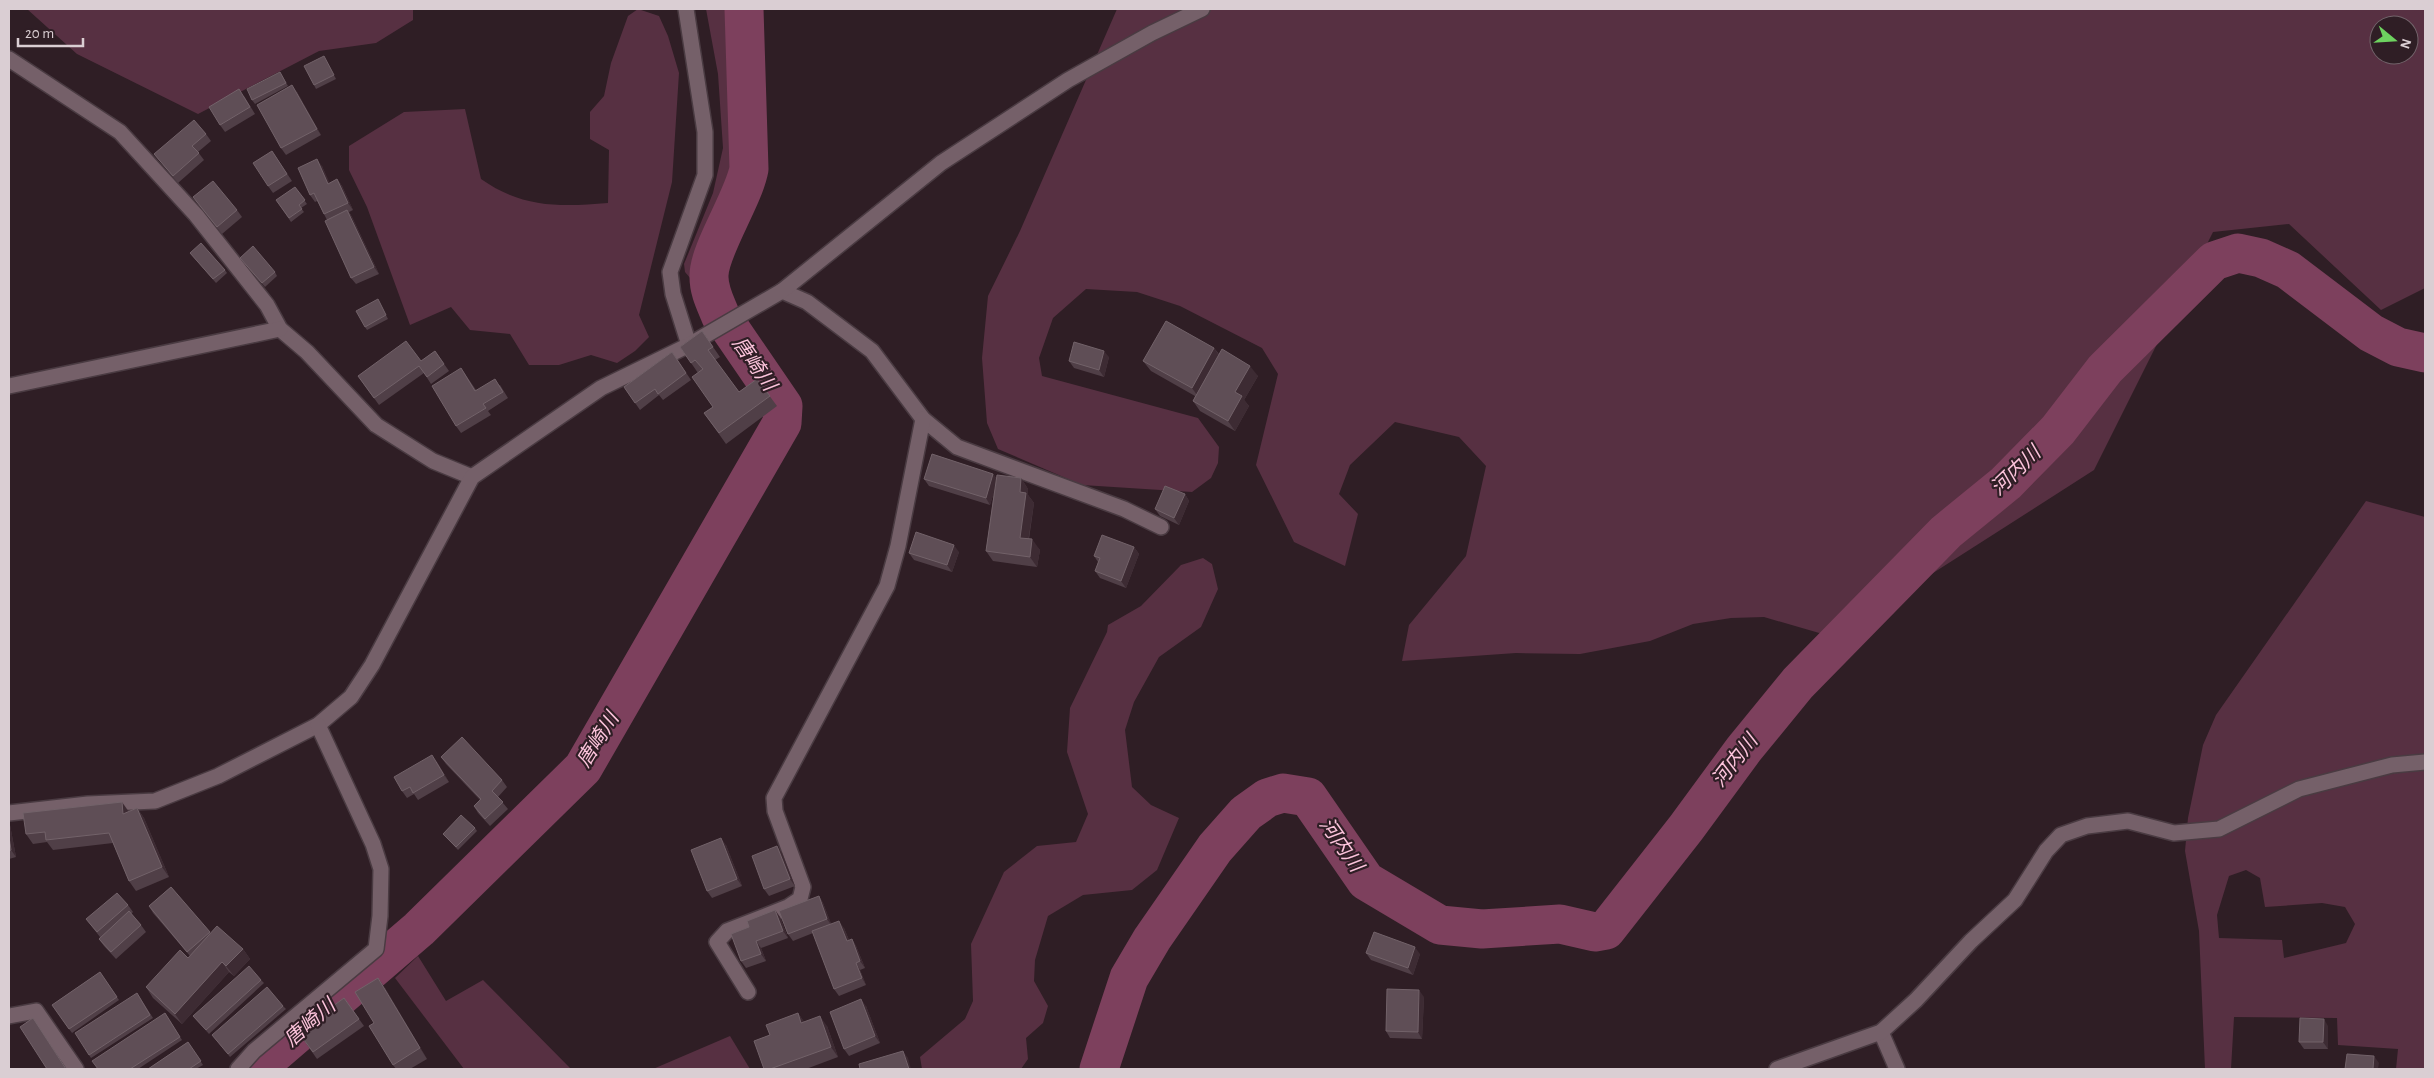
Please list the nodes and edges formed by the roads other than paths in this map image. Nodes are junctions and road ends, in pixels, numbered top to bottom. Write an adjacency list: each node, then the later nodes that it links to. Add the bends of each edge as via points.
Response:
1 (686, 9): 6 (street, via 705,132 705,175 670,272 673,294)
2 (1202, 9): 4 (street, via 1068,80 941,163)
3 (9, 59): 5 (street, via 120,132 196,215 267,305)
4 (782, 291): 6 (street); 8 (street, via 806,302 872,351)
5 (280, 329): 7 (street); 9 (street, via 307,352 376,425 433,461)
6 (689, 345): 9 (street, via 601,388)
7 (9, 386)
8 (923, 419): 10 (street, via 957,447 1124,509); 14 (street, via 887,586 774,798 775,812 803,887 800,899 788,907 727,931 717,942)
9 (472, 476): 11 (street, via 372,665 351,697)
10 (1161, 527)
11 (318, 725): 13 (street, via 218,776 155,801); 18 (street, via 374,844 381,869 376,949 254,1051)
12 (2425, 762): 16 (street, via 2392,765 2299,789 2219,829 2174,833 2128,821 2087,826 2061,835 2046,851 2015,900)
13 (9, 813)
14 (748, 992)
15 (9, 1016): 17 (street, via 36,1011)
16 (1881, 1032): 19 (street); 20 (street)
17 (76, 1069)
18 (238, 1069)
19 (1777, 1069)
20 (1897, 1069)

